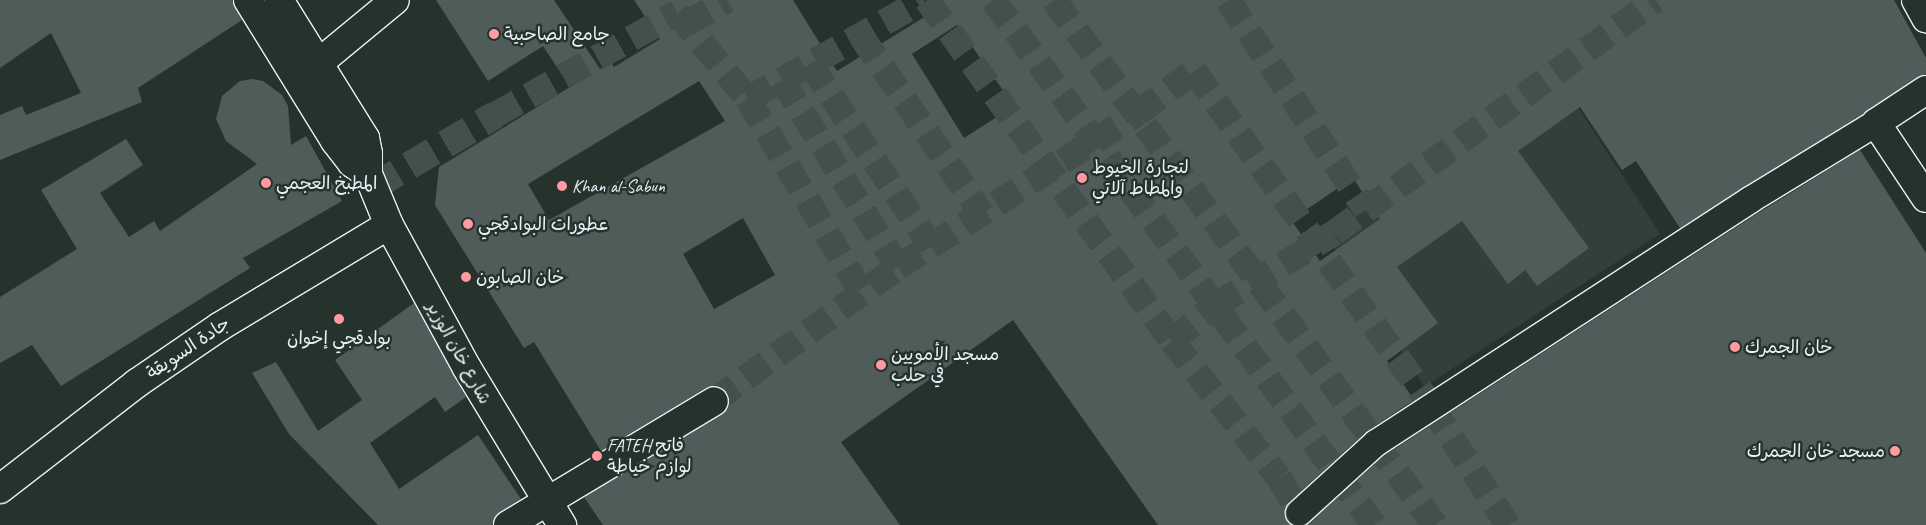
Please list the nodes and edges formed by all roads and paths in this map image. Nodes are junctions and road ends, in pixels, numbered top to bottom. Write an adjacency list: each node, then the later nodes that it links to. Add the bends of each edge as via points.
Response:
1 (248, 0): 9 (street, شارع خان الوزير, via 335,141 352,163)
2 (279, 0): 6 (street, شارع خان الوزير)
3 (396, 0): 6 (street)
4 (1916, 0): 5 (street)
5 (1926, 18)
6 (320, 62): 9 (street, شارع خان الوزير, via 365,138)
7 (1926, 90): 8 (street)
8 (1876, 123): 10 (street); 15 (street, via 1750,200 1376,443)
9 (368, 174): 11 (street, شارع خان الوزير)
10 (1926, 198)
11 (389, 225): 13 (street, جادة السويقة, via 219,327 137,383); 14 (street, شارع خان الوزير, via 466,368)
12 (714, 401): 14 (street)
13 (0, 489)
14 (545, 501): 16 (street); 17 (street, شارع خان الوزير)
15 (1300, 512)
16 (508, 525)
17 (562, 525)

